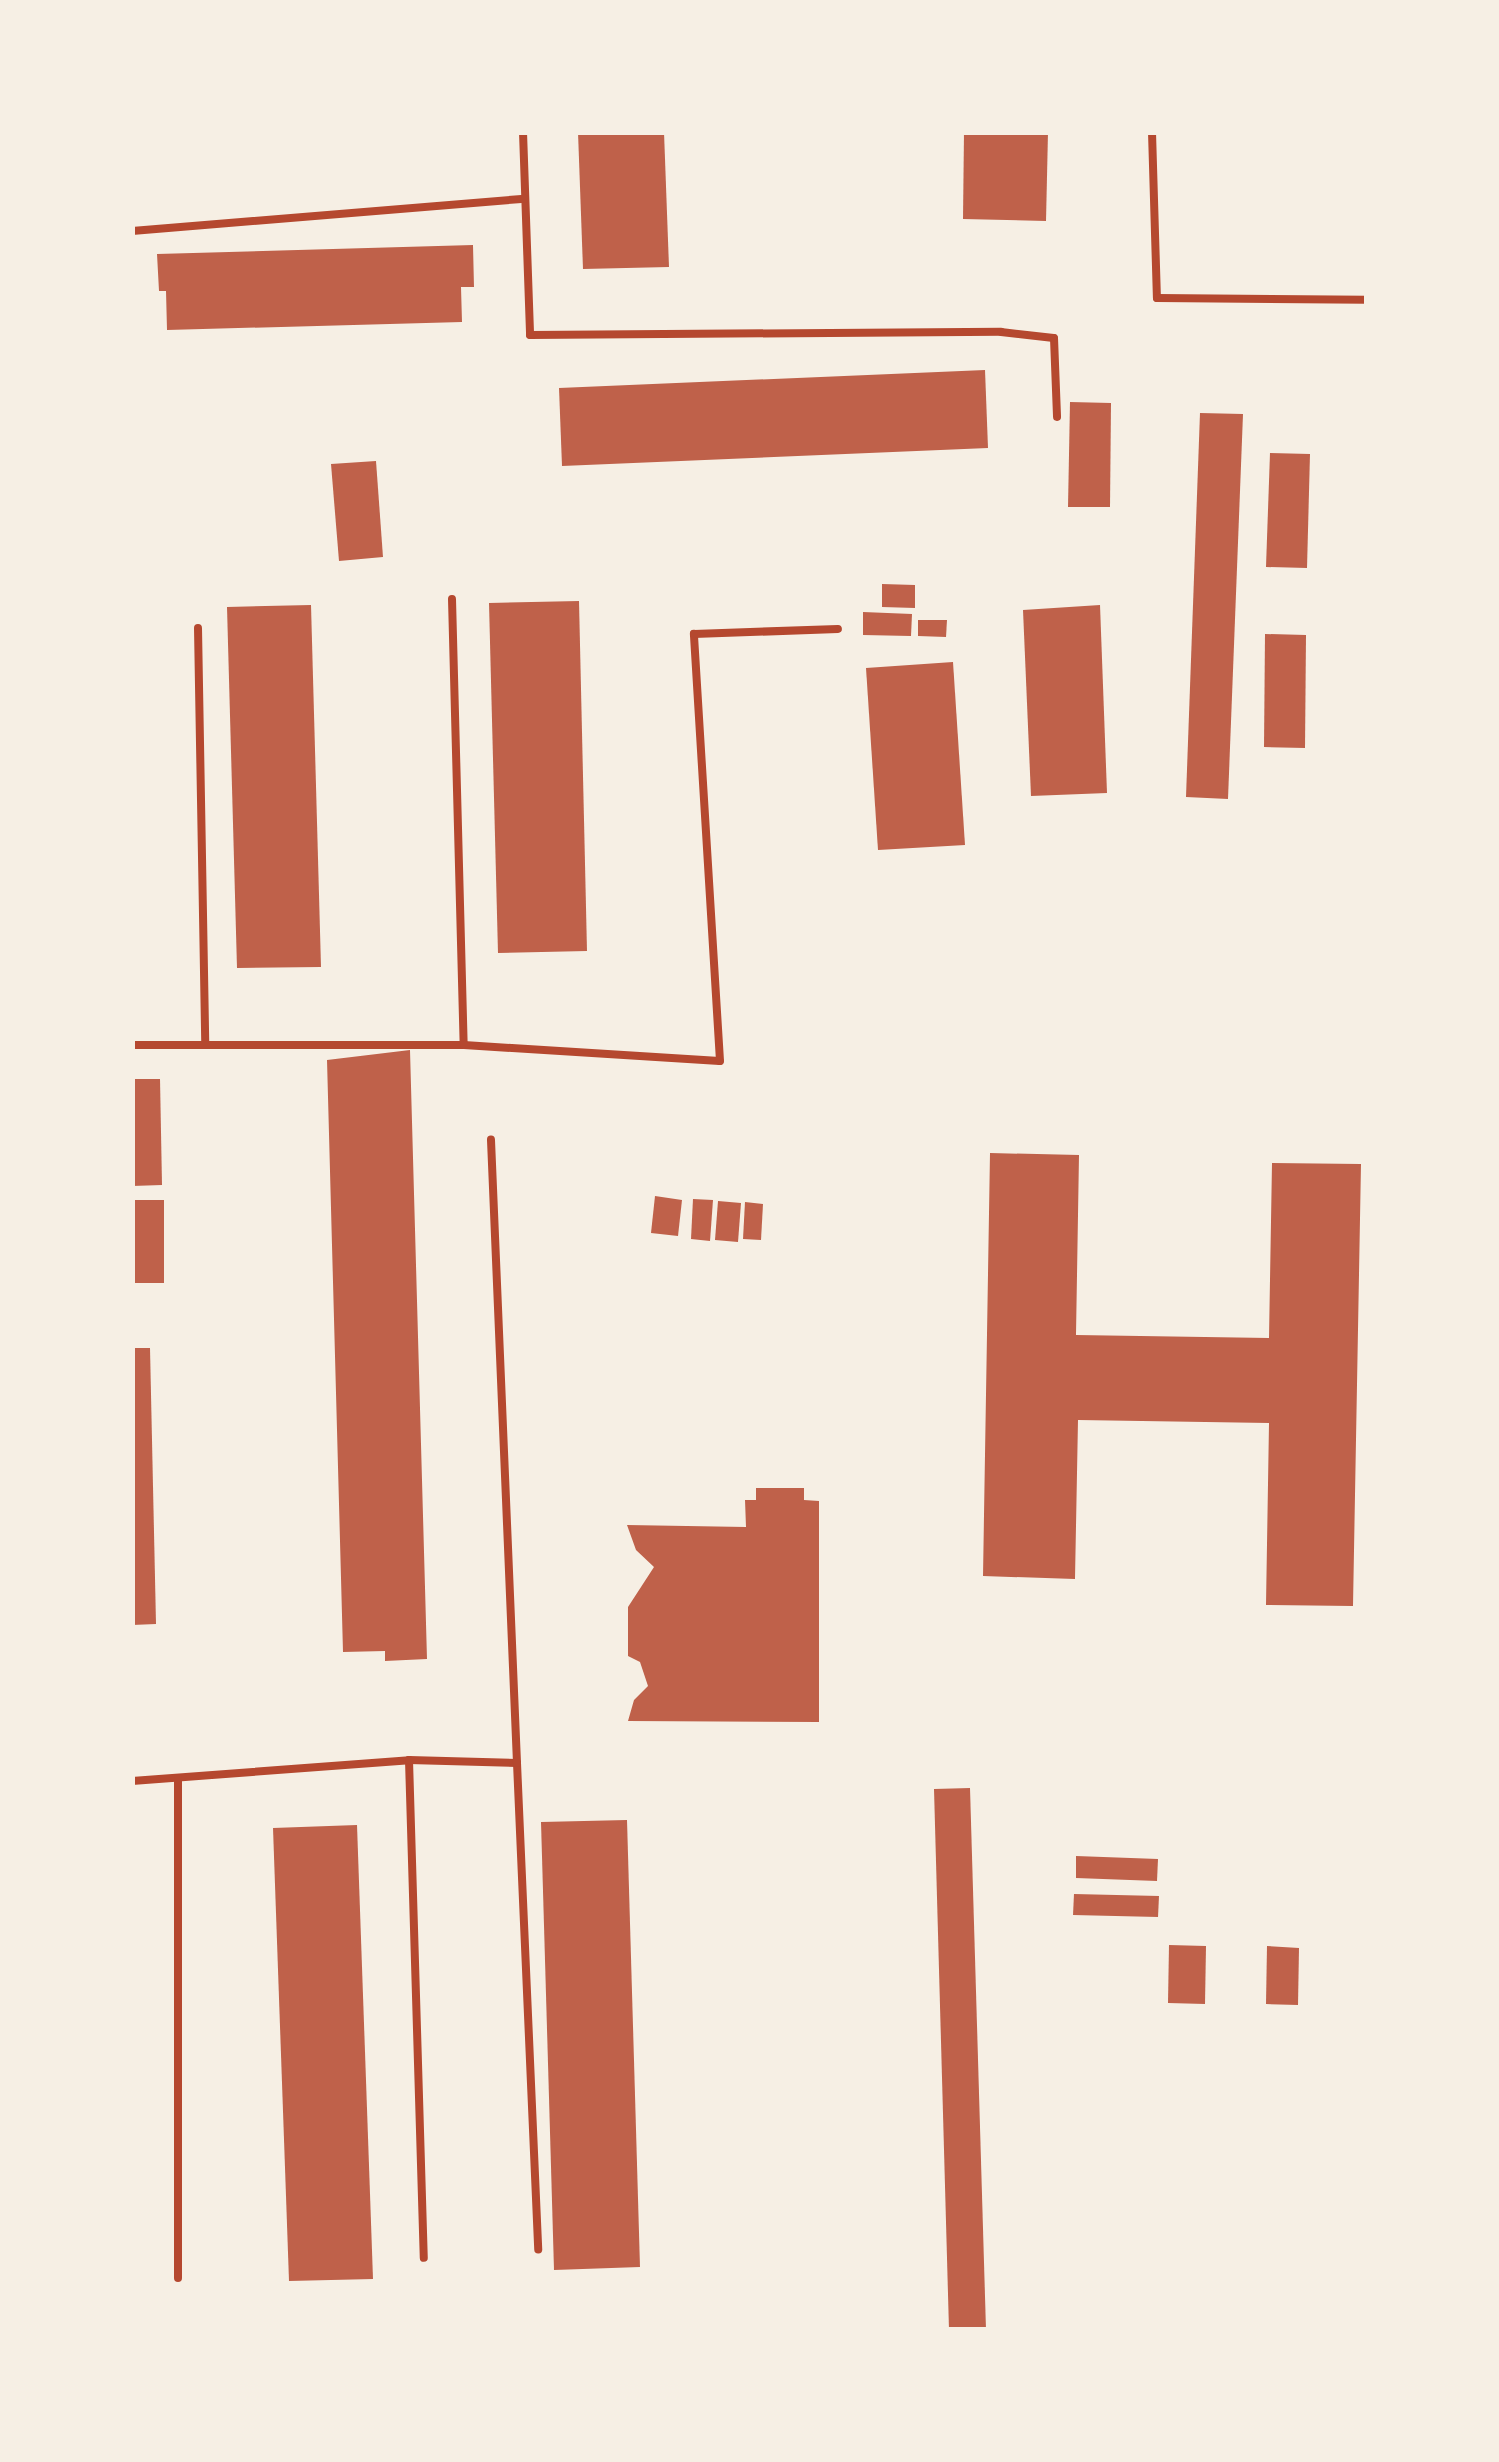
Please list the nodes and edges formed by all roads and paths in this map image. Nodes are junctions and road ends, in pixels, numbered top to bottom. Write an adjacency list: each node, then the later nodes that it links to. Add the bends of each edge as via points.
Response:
1 (523, 132): 3 (lane)
2 (1152, 132): 5 (lane, via 1157,298)
3 (526, 199): 4 (lane); 6 (lane, via 530,335 1001,332 1054,338)
4 (132, 231)
5 (1366, 300)
6 (1057, 416)
7 (452, 598): 12 (lane)
8 (198, 628): 10 (lane)
9 (838, 629): 12 (lane, via 694,634 720,1060)
10 (204, 1044): 11 (lane); 12 (lane)
11 (132, 1045)
12 (464, 1046)
13 (492, 1140): 15 (lane)
14 (408, 1760): 15 (lane); 16 (lane); 19 (lane)
15 (517, 1763): 18 (lane)
16 (178, 1778): 17 (lane); 20 (lane)
17 (132, 1781)
18 (538, 2250)
19 (424, 2258)
20 (178, 2278)

